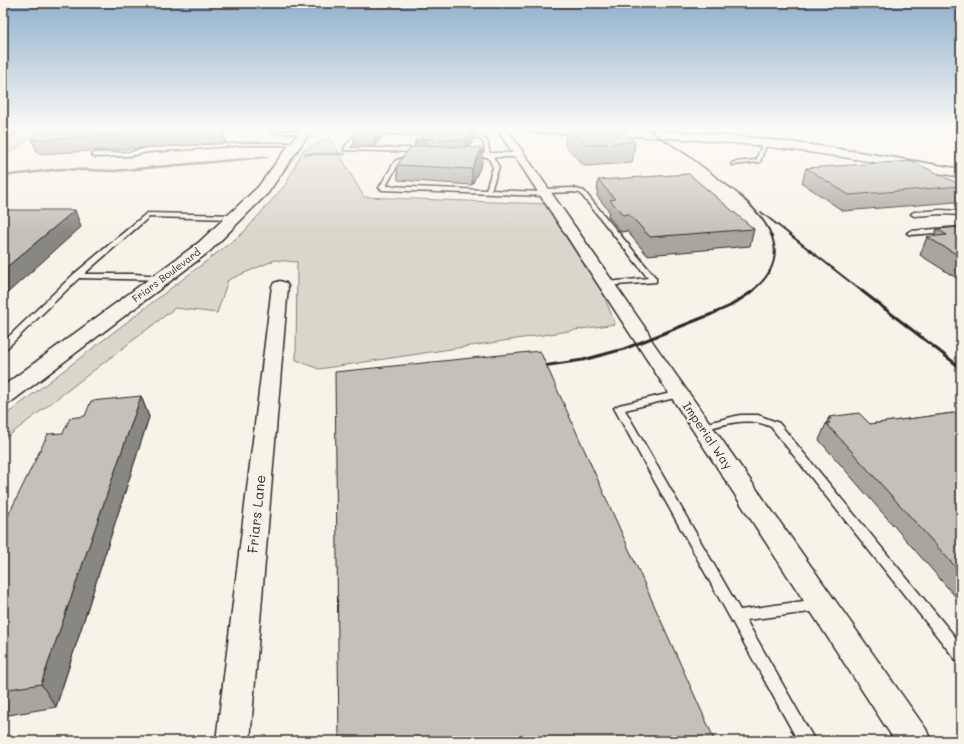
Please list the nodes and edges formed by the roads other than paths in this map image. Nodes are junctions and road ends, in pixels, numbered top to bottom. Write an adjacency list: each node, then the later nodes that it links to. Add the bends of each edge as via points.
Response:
1 (282, 164): 13 (main road, Friars Boulevard, via 263,190)
2 (396, 164): 9 (lane, via 382,188)
3 (494, 164): 9 (lane, via 496,167)
4 (525, 164): 10 (street, Imperial Way)
5 (908, 164): 6 (main road)
6 (923, 166): 7 (main road); 8 (lane)
7 (961, 172)
8 (942, 176)
9 (488, 192): 10 (lane)
10 (546, 192): 18 (street, Imperial Way); 18 (lane, via 582,192 653,280)
11 (961, 213): 12 (lane)
12 (914, 214)
13 (236, 217): 16 (lane, via 147,215); 17 (main road, Friars Boulevard, via 204,247)
14 (961, 229): 15 (lane)
15 (910, 233)
16 (77, 276): 17 (lane); 20 (lane)
17 (163, 279): 22 (main road, Friars Boulevard)
18 (607, 284): 21 (street, Imperial Way)
19 (280, 286): 27 (street, Friars Lane)
20 (3, 347)
21 (680, 394): 23 (street, Imperial Way); 25 (lane, via 620,408)
22 (3, 397)
23 (703, 427): 24 (street, Imperial Way); 26 (lane, via 754,417 775,425)
24 (822, 605): 25 (lane); 29 (street, Imperial Way)
25 (736, 616): 28 (lane)
26 (961, 655)
27 (232, 741)
28 (807, 741)
29 (914, 741)

